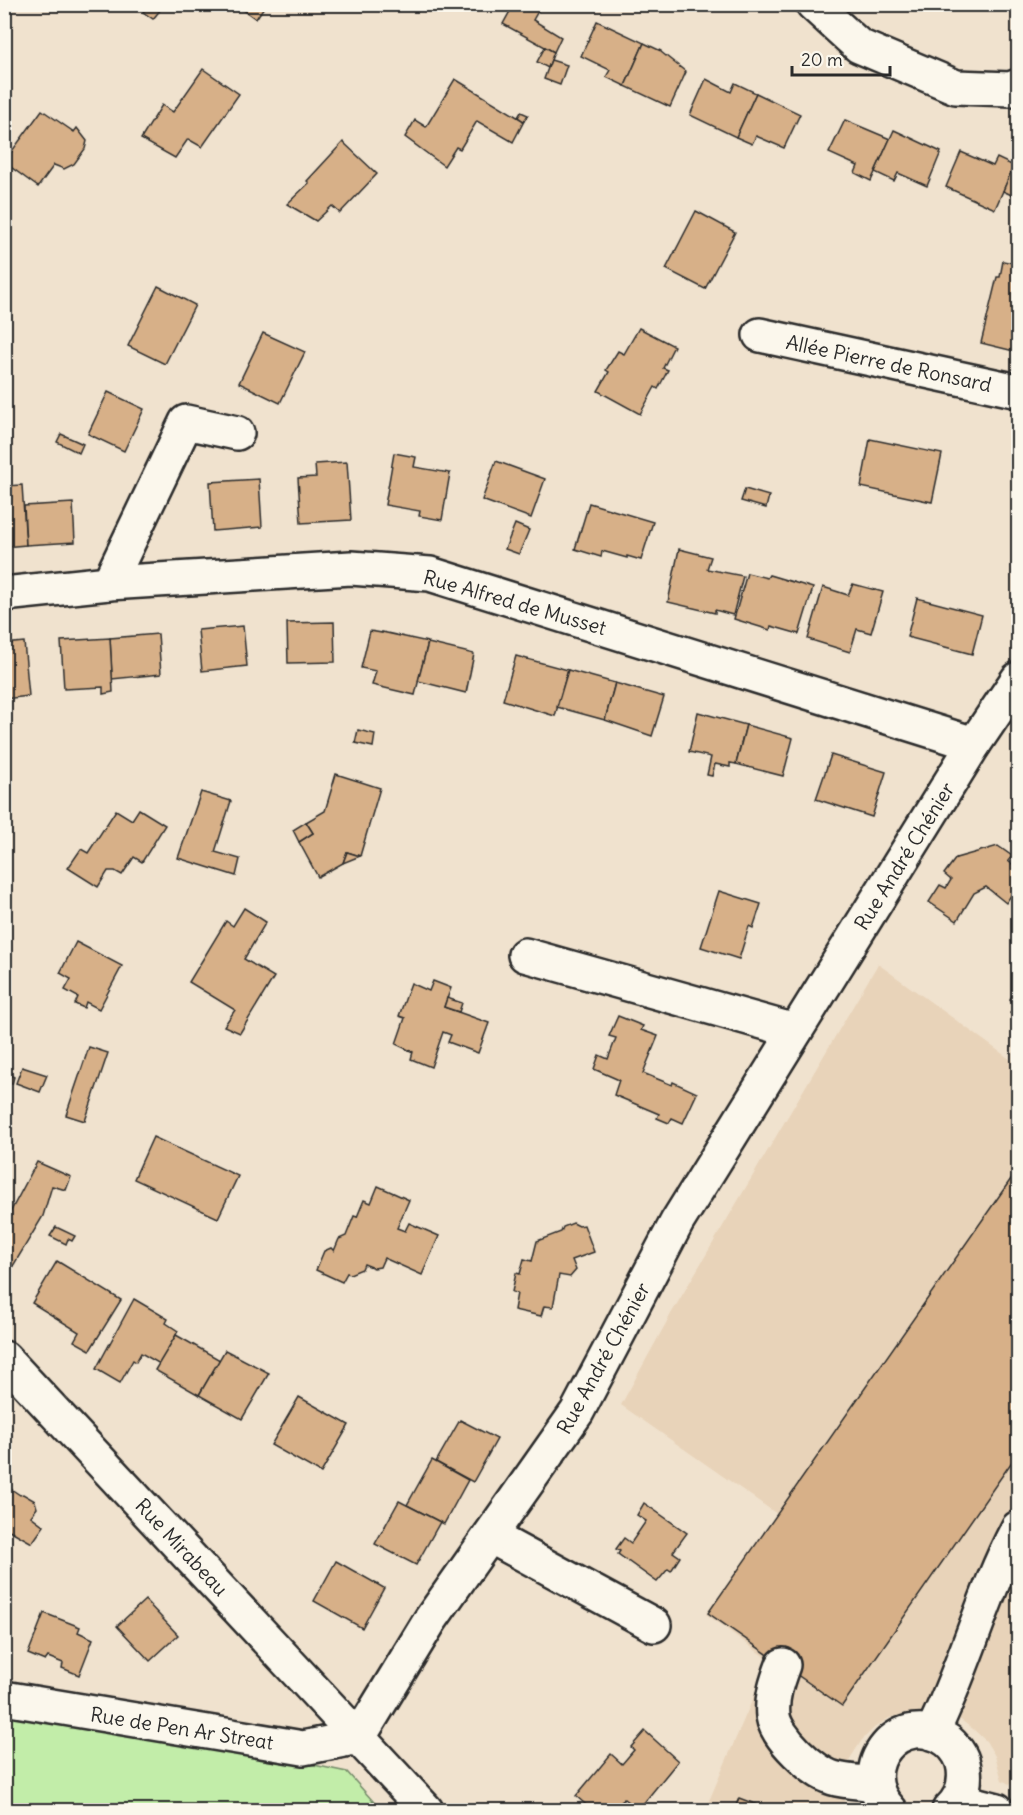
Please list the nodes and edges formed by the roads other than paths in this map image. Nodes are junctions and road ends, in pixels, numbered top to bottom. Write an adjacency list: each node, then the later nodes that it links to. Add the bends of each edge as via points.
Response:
1 (813, 4): 2 (street, via 859,46 957,87)
2 (1018, 86)
3 (760, 335): 4 (street, Allée Pierre de Ronsard)
4 (1018, 391)
5 (237, 433): 6 (street, via 186,422)
6 (109, 583): 7 (street, Rue Alfred de Musset); 9 (street, Rue Alfred de Musset, via 351,568 430,574)
7 (4, 594)
8 (1017, 682): 9 (street, Rue André Chénier)
9 (974, 744): 11 (street, Rue André Chénier)
10 (525, 956): 11 (street)
11 (795, 1031): 14 (street, Rue André Chénier, via 677,1222 577,1412)
12 (4, 1358): 19 (street, Rue Mirabeau)
13 (1018, 1528): 18 (street, via 1001,1560)
14 (490, 1536): 15 (street); 19 (street, Rue André Chénier, via 431,1619)
15 (654, 1625)
16 (783, 1665): 20 (street, via 775,1688 773,1717 785,1739 806,1763 832,1778)
17 (4, 1698): 19 (street, Rue de Pen Ar Streat, via 303,1748)
18 (932, 1733): 20 (street, via 905,1734 890,1743 879,1757 874,1775); 21 (street, via 952,1745 964,1766 963,1789)
19 (359, 1737): 22 (street, Rue Mirabeau)
20 (882, 1797)
21 (954, 1805): 23 (street)
22 (426, 1810)
23 (997, 1810)

